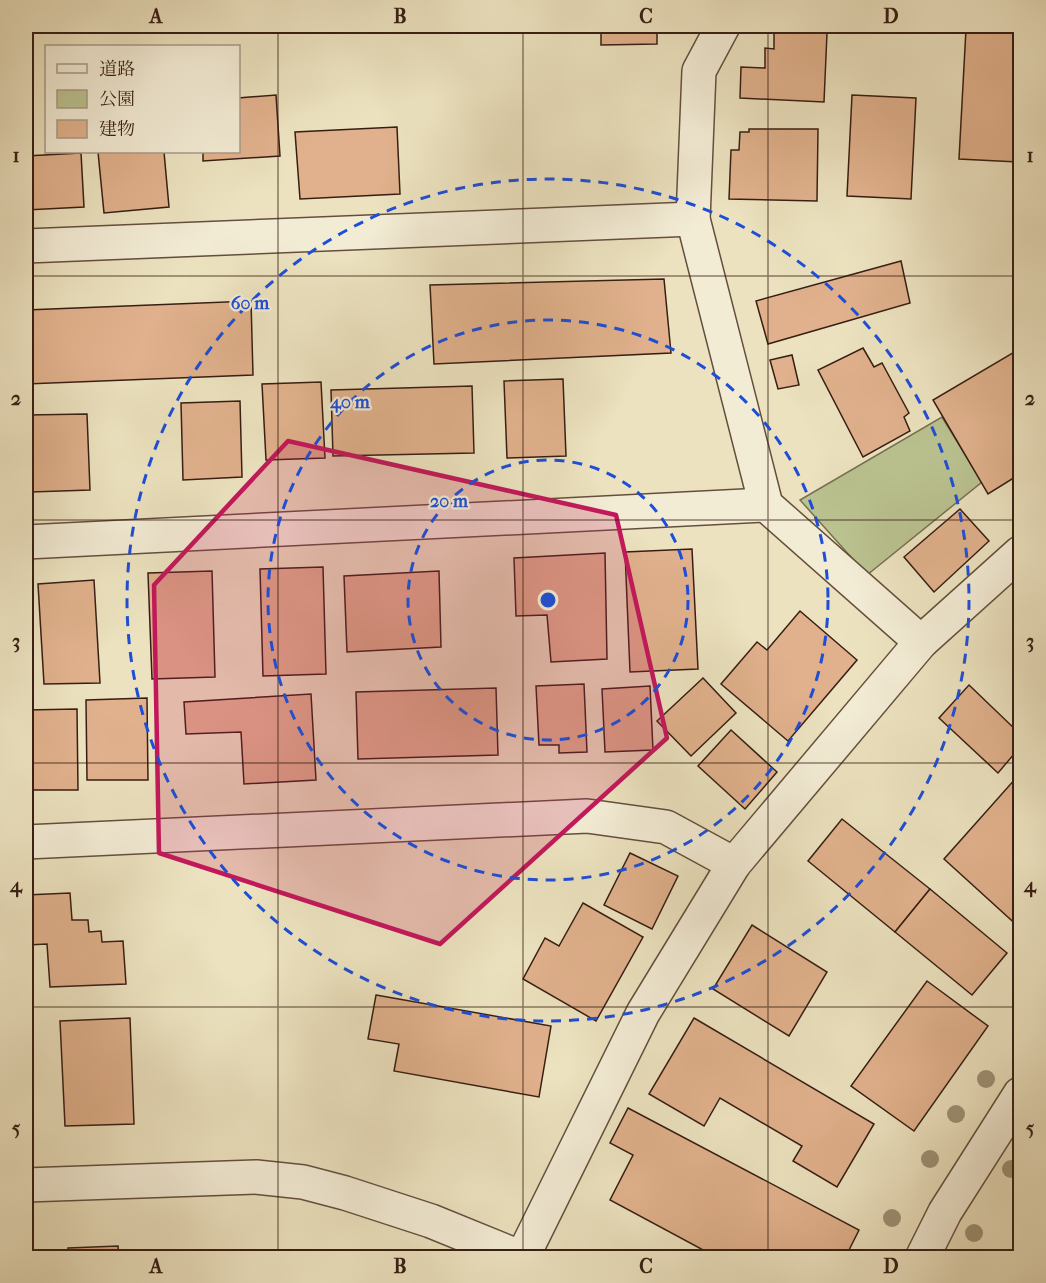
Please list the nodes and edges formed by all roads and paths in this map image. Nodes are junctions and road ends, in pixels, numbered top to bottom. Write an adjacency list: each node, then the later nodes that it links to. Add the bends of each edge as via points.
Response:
1 (723, 26): 2 (street, via 699,70)
2 (693, 219): 3 (street); 4 (street)
3 (26, 246)
4 (766, 505): 5 (street); 7 (street)
5 (26, 542)
6 (1020, 553): 7 (street)
7 (921, 642): 9 (street)
8 (26, 842): 9 (street, via 587,816 666,827)
9 (734, 864): 12 (street, via 644,1013)
10 (1020, 1095): 13 (street, via 945,1212)
11 (26, 1185): 12 (street, via 256,1177 303,1182 431,1221)
12 (522, 1257)
13 (922, 1257)

